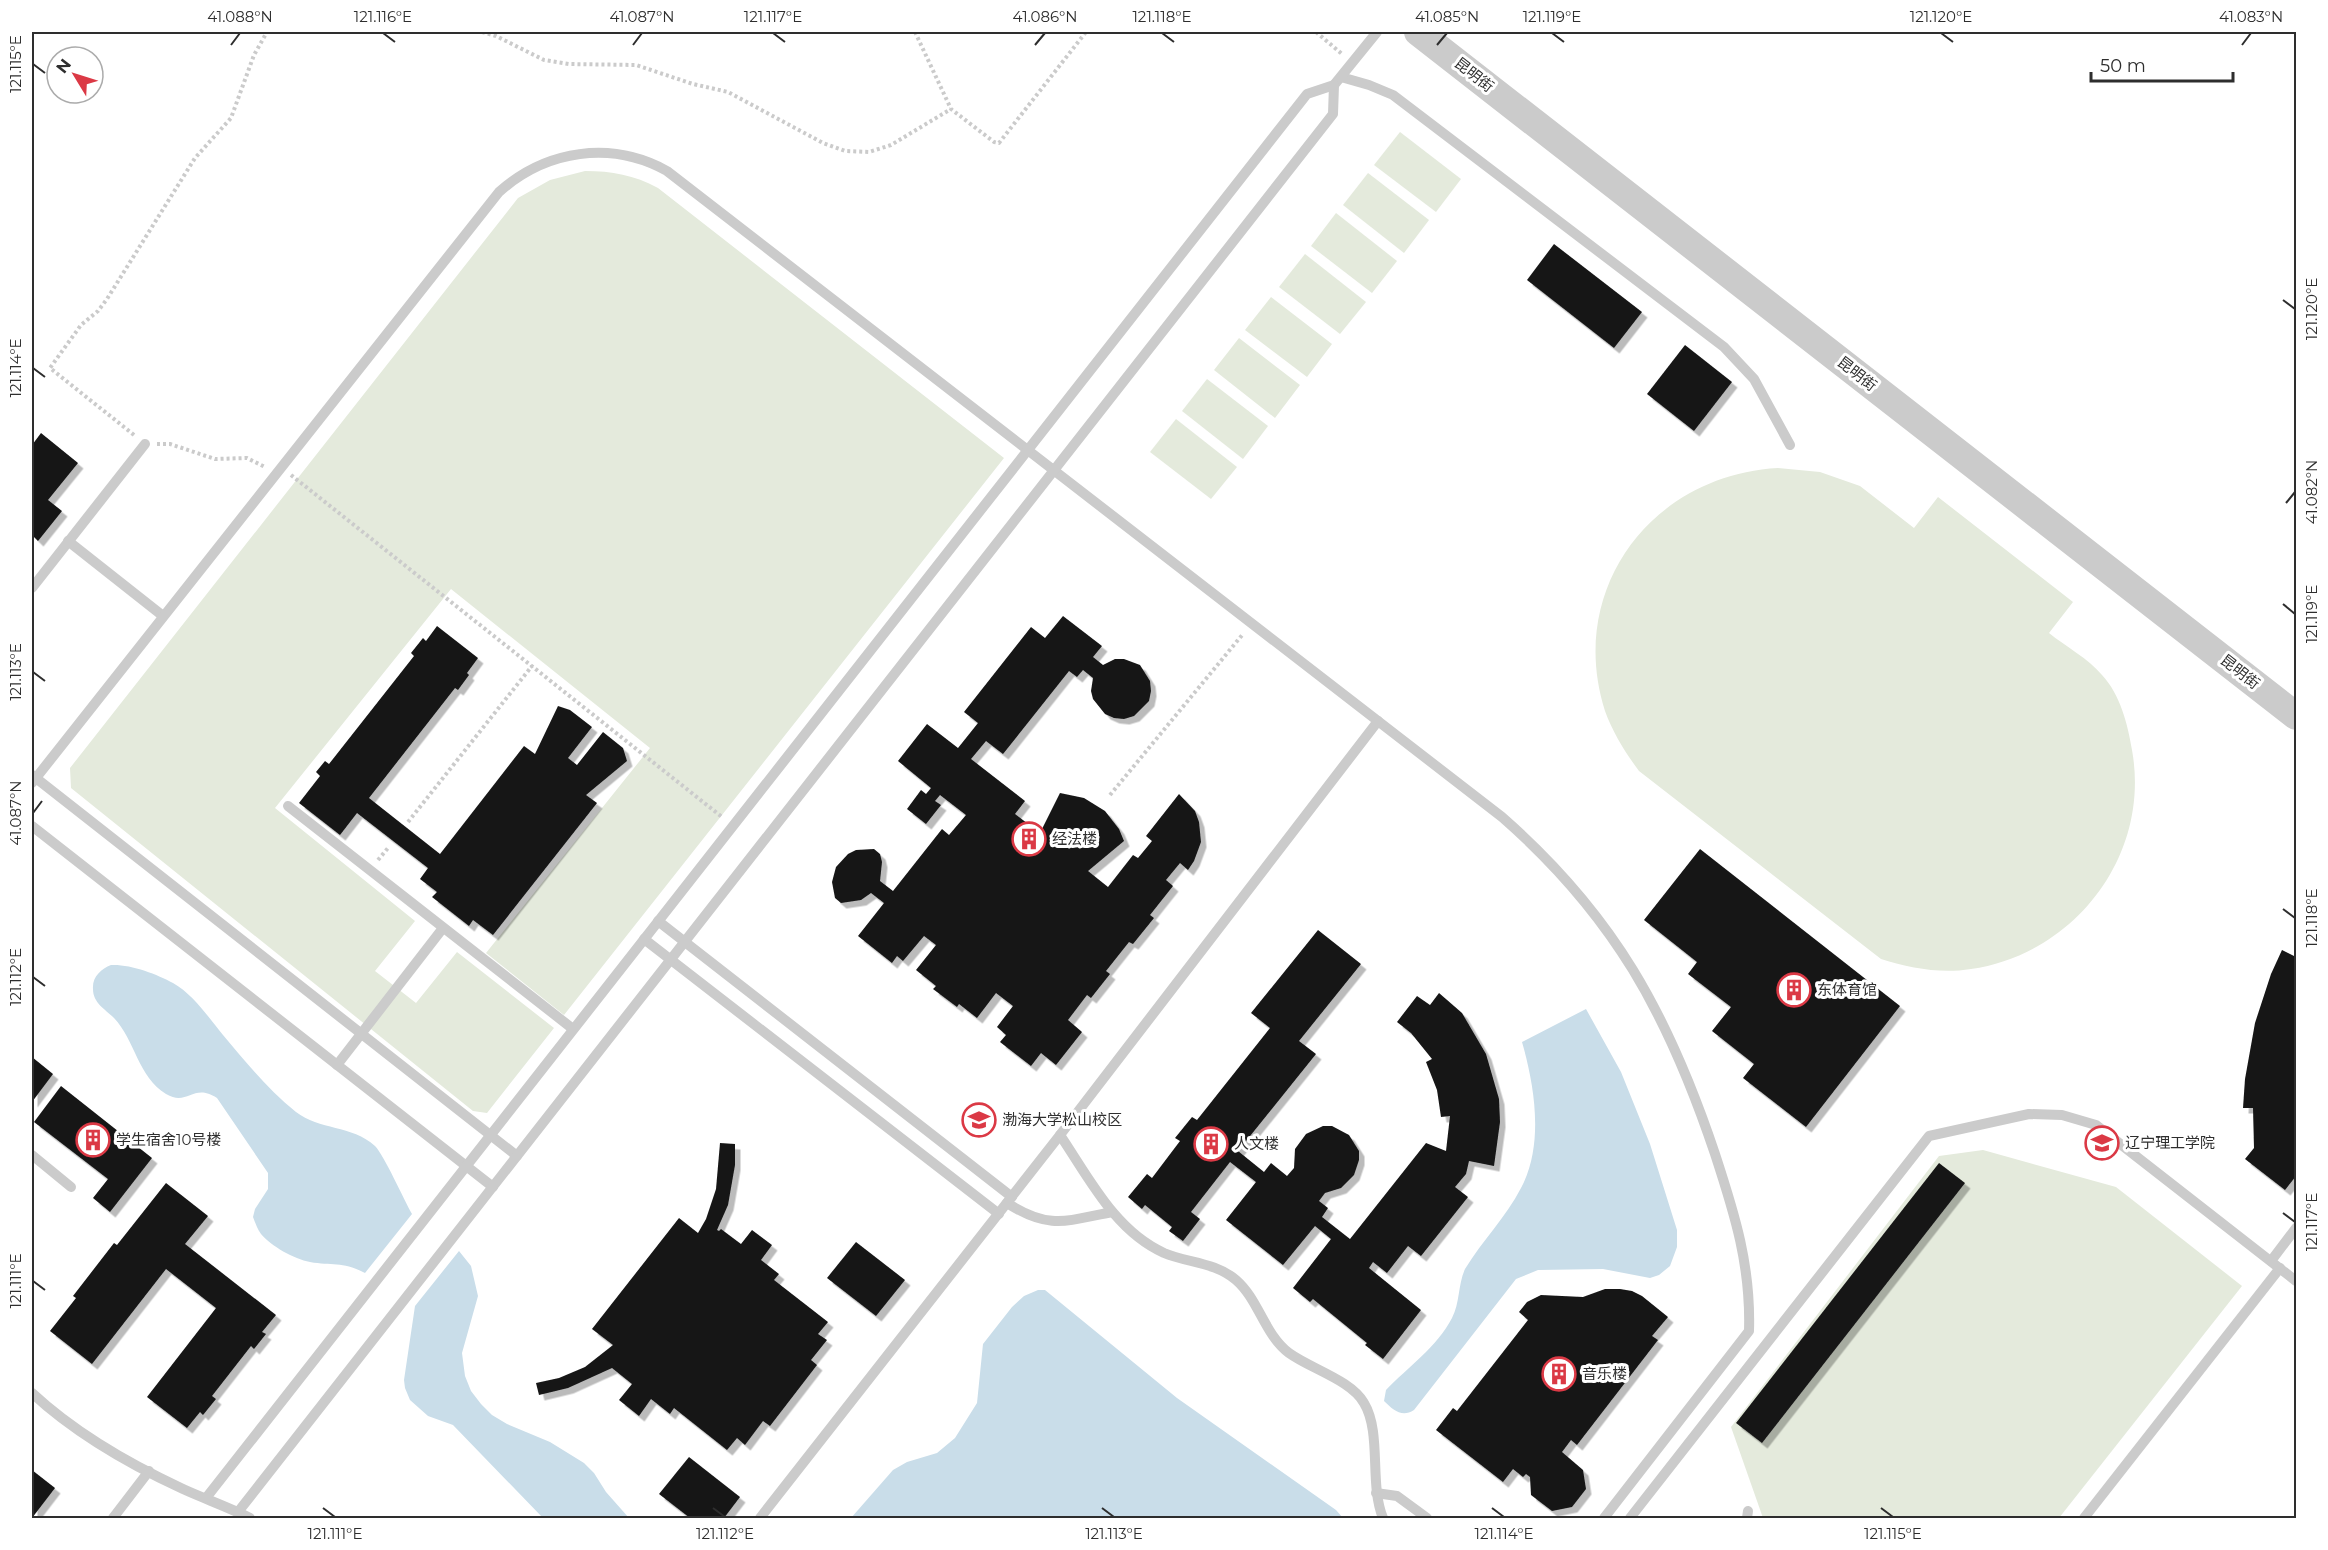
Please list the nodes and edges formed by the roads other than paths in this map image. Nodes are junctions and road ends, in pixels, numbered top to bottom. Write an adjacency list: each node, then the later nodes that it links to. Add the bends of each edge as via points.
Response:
1 (1377, 32): 3 (lane)
2 (1418, 32): 11 (street, 昆明街)
3 (1337, 81): 5 (lane, via 1369,85 1393,95 1724,347 1754,379); 6 (lane, via 1306,94); 7 (lane, via 1333,114)
4 (145, 444): 8 (lane)
5 (1790, 445)
6 (1027, 450): 7 (lane); 10 (lane, via 667,171 641,159 595,153 567,156 542,163 499,192); 16 (lane)
7 (1054, 471): 12 (lane); 19 (lane)
8 (68, 541): 9 (lane); 10 (lane)
9 (32, 588)
10 (163, 616): 13 (lane)
11 (2296, 716)
12 (1378, 721): 25 (lane); 47 (lane, via 1528,840 1598,916 1635,971 1669,1036 1701,1113 1735,1214 1746,1261 1749,1331)
13 (33, 779): 22 (lane)
14 (288, 806): 17 (lane)
15 (32, 826): 23 (lane)
16 (658, 921): 18 (lane); 19 (lane)
17 (443, 928): 21 (lane); 22 (lane)
18 (644, 939): 20 (lane); 21 (lane)
19 (685, 942): 20 (lane); 31 (lane)
20 (671, 960): 27 (lane); 33 (lane)
21 (573, 1029): 24 (lane)
22 (361, 1033): 23 (lane); 24 (lane)
23 (336, 1065): 28 (lane)
24 (491, 1135): 27 (lane); 28 (lane)
25 (1060, 1135): 31 (lane); 32 (lane)
26 (32, 1155): 29 (lane)
27 (517, 1156): 30 (lane)
28 (466, 1166): 30 (lane); 40 (lane)
29 (71, 1187)
30 (493, 1187): 41 (lane)
31 (1009, 1200): 32 (lane, via 1022,1212 1056,1222); 33 (lane)
32 (1112, 1212): 39 (lane, via 1162,1252 1215,1266 1235,1279 1284,1348 1357,1393 1372,1422)
33 (999, 1214): 44 (lane)
34 (2296, 1228): 35 (lane)
35 (2275, 1264): 36 (lane); 48 (lane, via 2096,1125 2062,1115 2028,1114 1929,1136); 49 (lane)
36 (2295, 1277)
37 (32, 1393): 38 (lane, via 90,1437)
38 (149, 1471): 40 (lane); 42 (lane)
39 (1376, 1493): 45 (lane); 46 (lane, via 1397,1496)
40 (206, 1498): 41 (lane)
41 (238, 1512): 43 (lane)
42 (113, 1518)
43 (250, 1518)
44 (760, 1518)
45 (1383, 1518)
46 (1426, 1518)
47 (1604, 1518)
48 (1630, 1518)
49 (2084, 1518)

